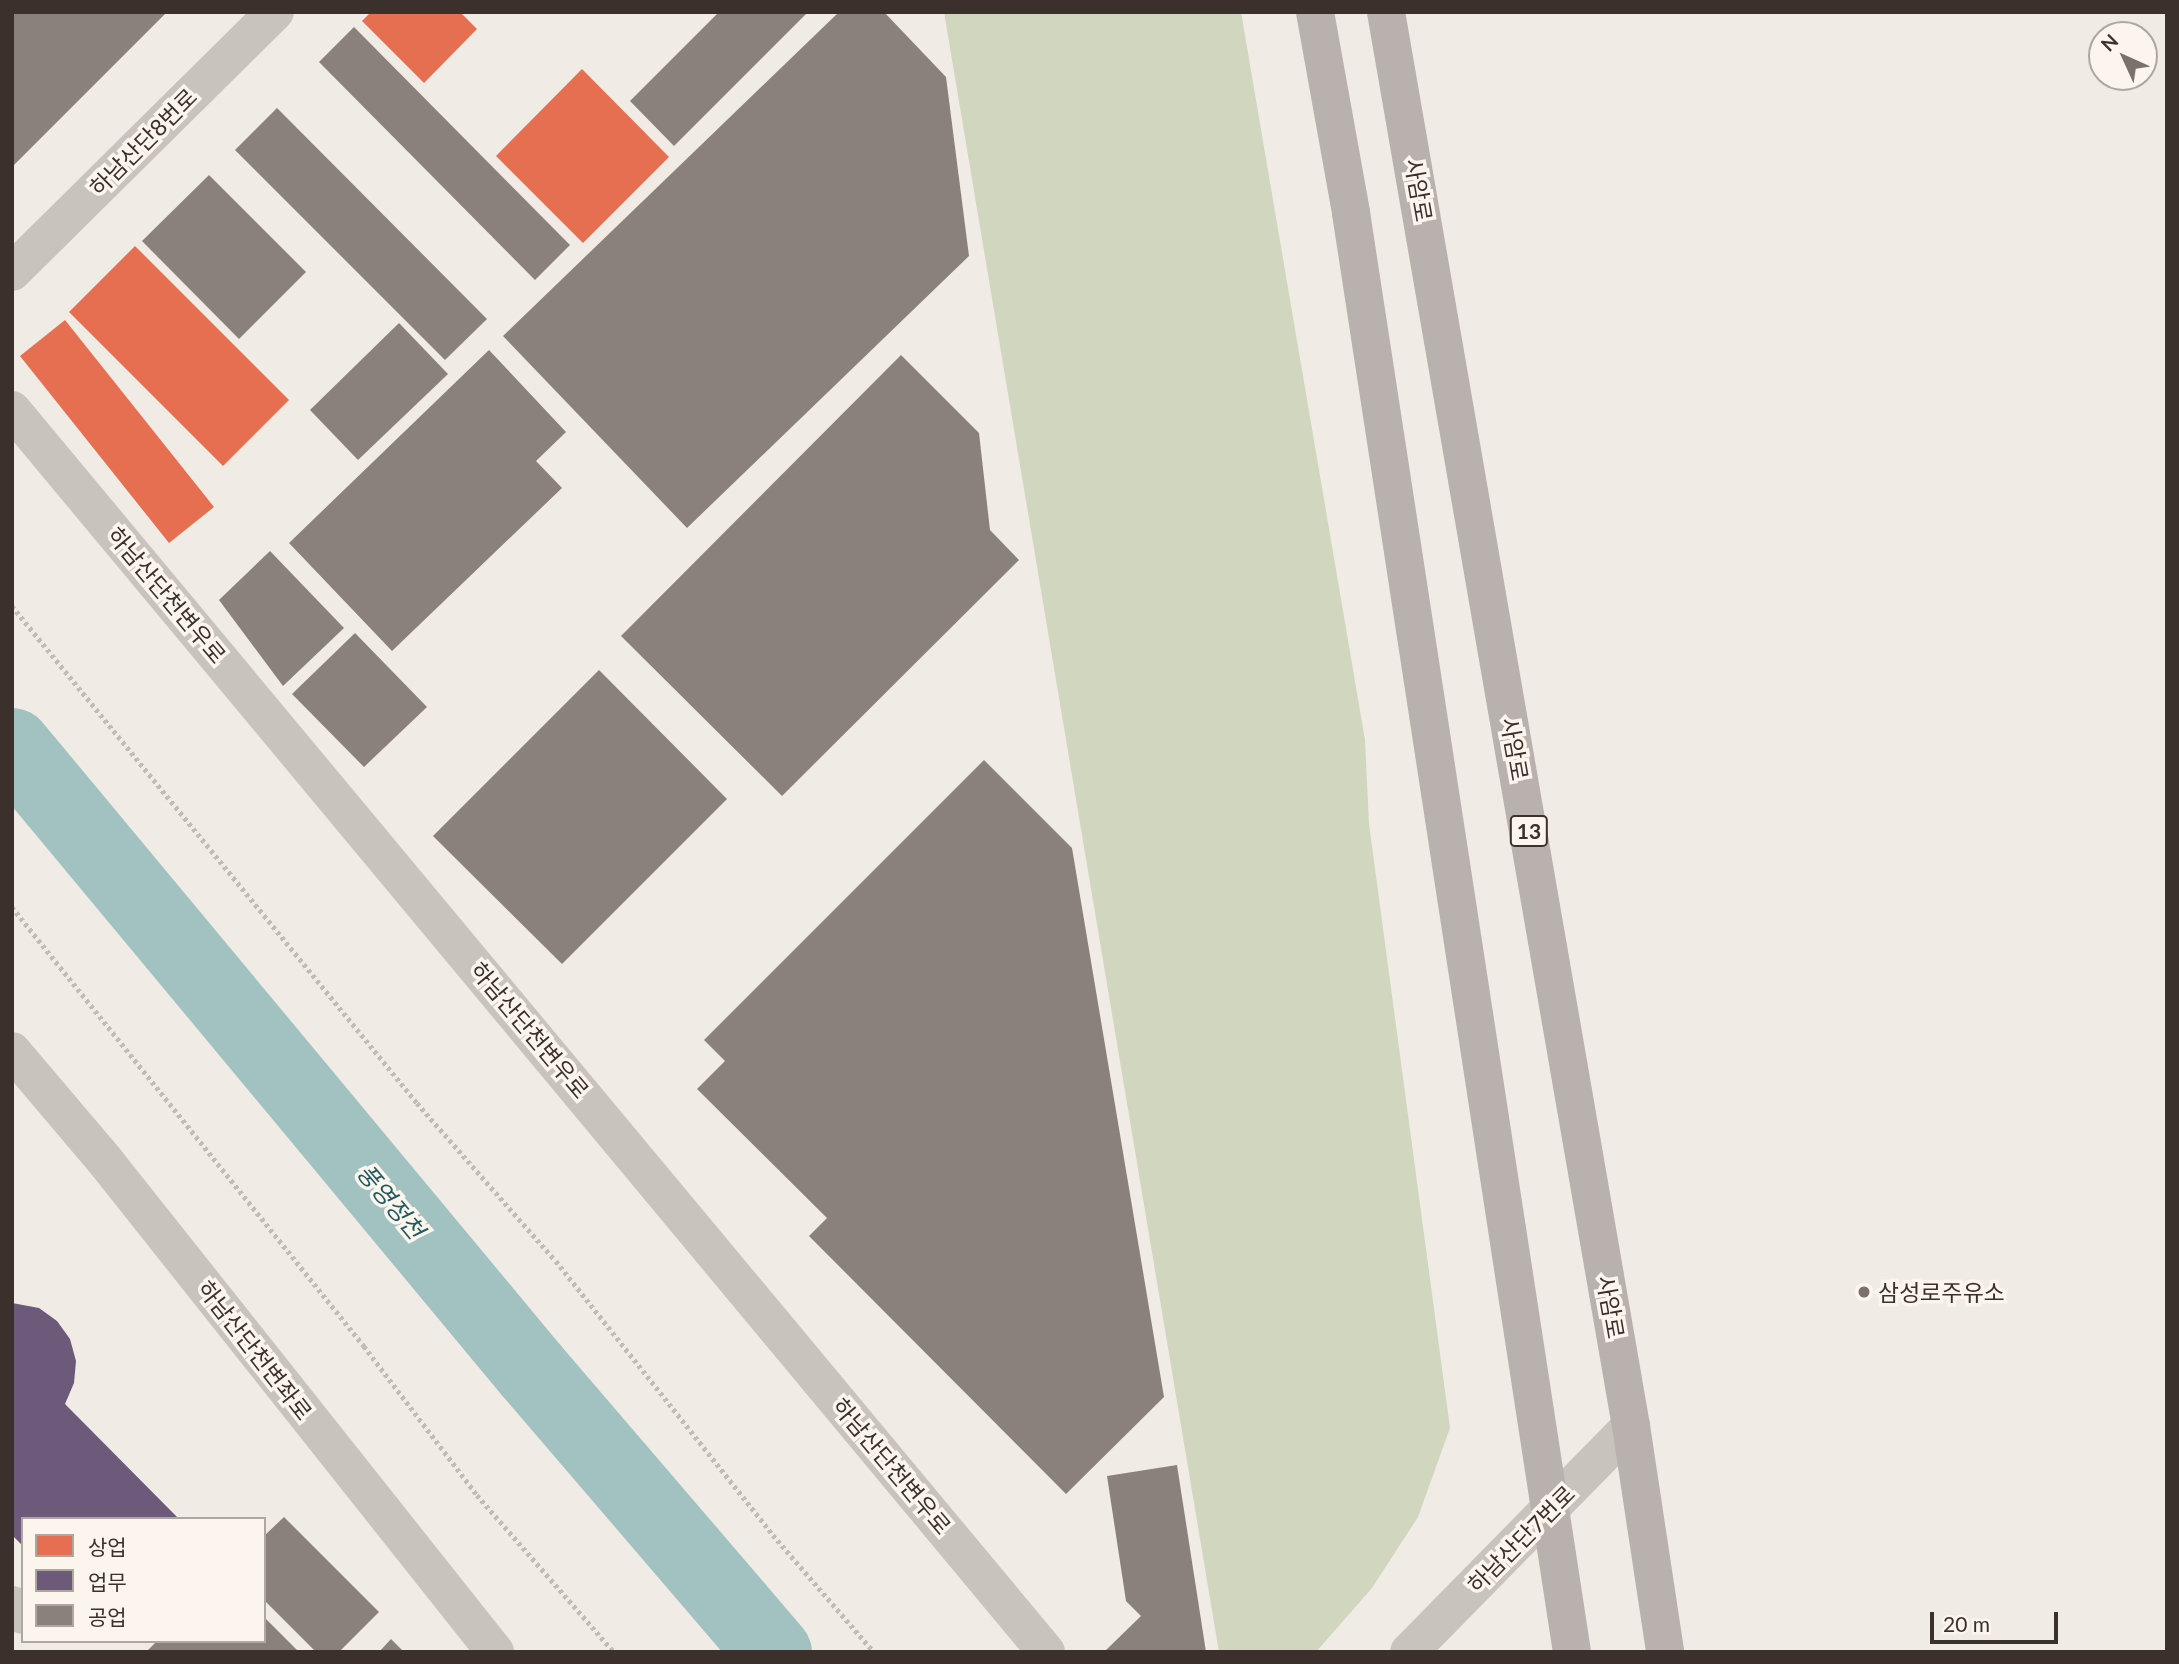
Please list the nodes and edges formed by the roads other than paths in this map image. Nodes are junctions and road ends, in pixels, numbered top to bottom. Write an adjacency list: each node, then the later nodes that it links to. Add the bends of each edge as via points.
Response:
1 (275, 12): 4 (street, 하남산단8번로)
2 (1315, 12): 8 (main road, via 1351,213)
3 (1386, 12): 7 (main road, 사암로 / 13)
4 (12, 272)
5 (12, 410): 10 (street, 하남산단천변우로)
6 (12, 1051): 9 (street, 하남산단천변좌로, via 115,1173)
7 (1631, 1426): 8 (street, 하남산단7번로); 13 (main road, 사암로 / 13)
8 (1552, 1509): 11 (street, 하남산단7번로); 12 (main road)
9 (495, 1652)
10 (1046, 1652)
11 (1409, 1652)
12 (1572, 1652)
13 (1665, 1652)

